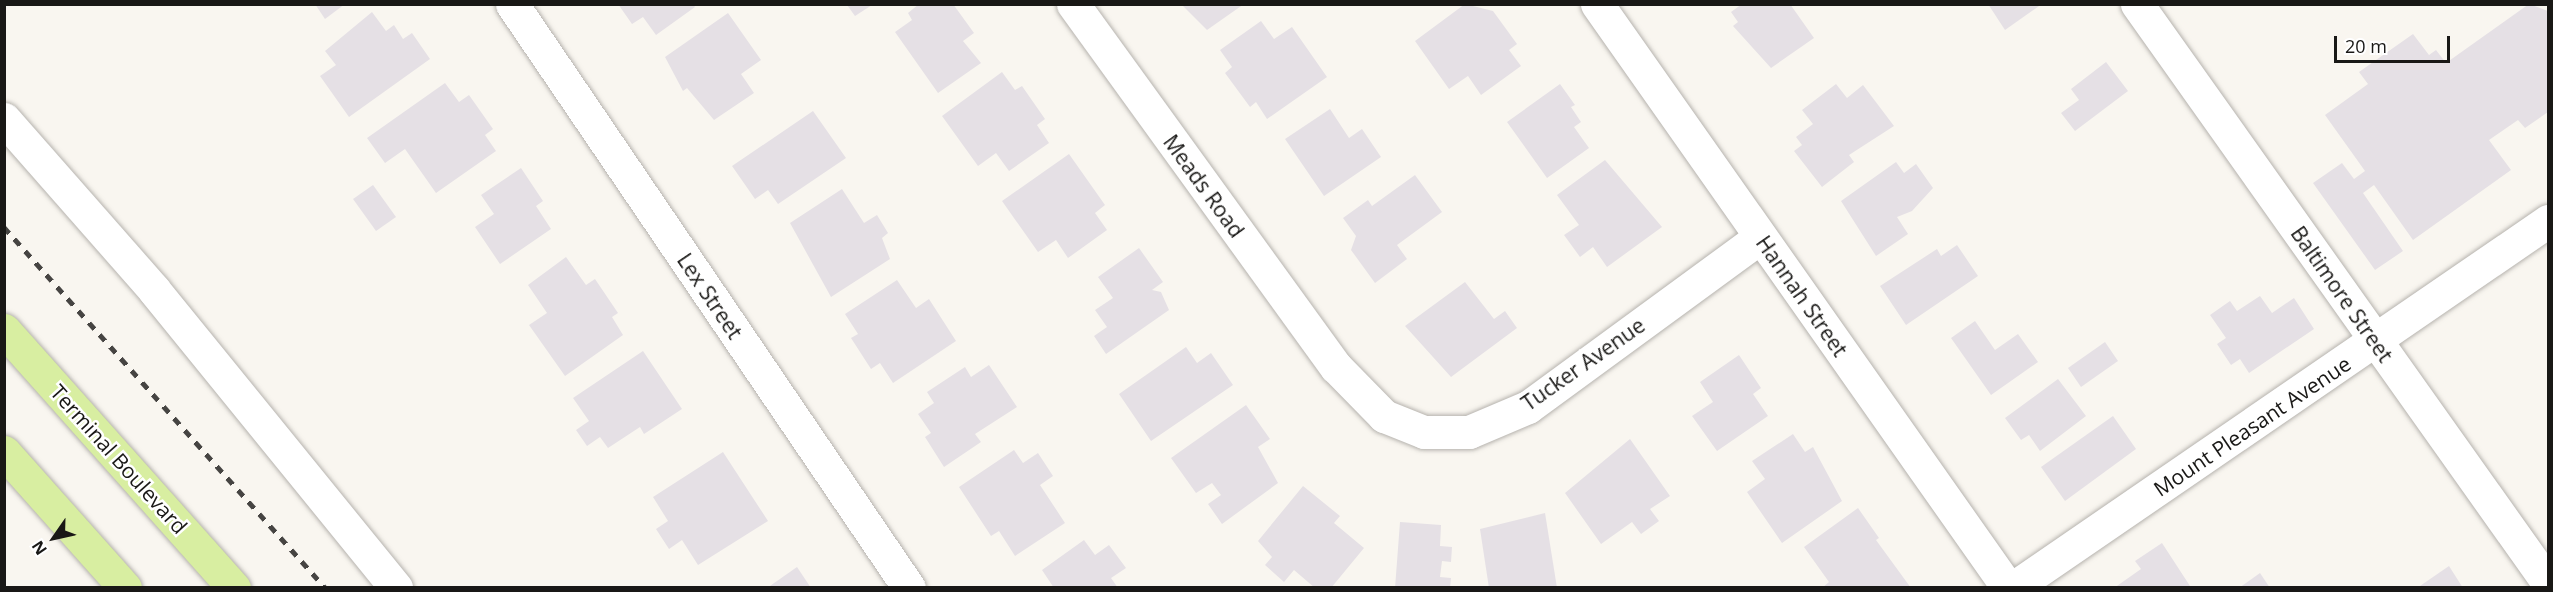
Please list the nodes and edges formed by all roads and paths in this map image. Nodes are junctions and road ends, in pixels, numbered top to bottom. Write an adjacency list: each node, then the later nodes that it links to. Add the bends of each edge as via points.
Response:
1 (512, 4): 16 (street, Lex Street)
2 (1073, 4): 10 (street, Meads Road)
3 (1597, 4): 7 (street, Hannah Street)
4 (2137, 4): 9 (street, Baltimore Street)
5 (4, 118): 15 (street, via 154,290)
6 (2548, 221): 9 (street, Mount Pleasant Avenue)
7 (1760, 237): 10 (street, Tucker Avenue, via 1527,407 1468,432 1424,432 1384,416); 17 (street, Hannah Street)
8 (4, 330): 14 (main road, Terminal Boulevard)
9 (2376, 342): 12 (street, Baltimore Street); 17 (street, Mount Pleasant Avenue)
10 (1336, 367)
11 (4, 452): 13 (main road)
12 (2548, 583)
13 (125, 588)
14 (234, 588)
15 (396, 588)
16 (909, 588)
17 (2010, 588)

